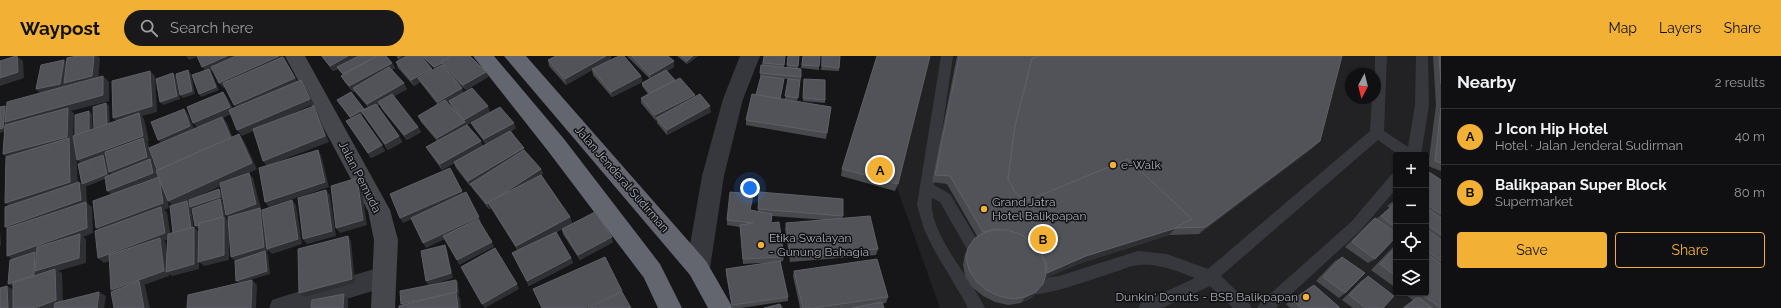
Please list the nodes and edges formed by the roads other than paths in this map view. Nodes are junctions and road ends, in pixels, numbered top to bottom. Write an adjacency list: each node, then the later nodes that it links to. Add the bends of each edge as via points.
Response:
1 (295, 56): 16 (street, Jalan Pemuda, via 379,210 386,240)
2 (483, 56): 20 (highway, via 556,145 652,271)
3 (514, 56): 13 (highway, Jalan Jenderal Sudirman)
4 (750, 56): 13 (street, via 733,99 712,176)
5 (947, 56): 12 (lane)
6 (1381, 56): 8 (lane)
7 (1422, 56): 10 (lane, via 1422,105)
8 (1377, 133): 9 (lane); 15 (lane)
9 (1405, 152)
10 (1414, 152)
11 (1393, 183): 25 (lane, via 1356,226)
12 (926, 187): 14 (lane, via 945,198 976,254); 22 (lane, via 924,204 927,220 960,284)
13 (698, 268): 21 (highway, Jalan Jenderal Sudirman)
14 (988, 270)
15 (1210, 276): 17 (lane, via 1167,261 1138,258 1045,286 1019,288); 23 (lane); 24 (lane)
16 (384, 277): 18 (street); 19 (street, Jalan Pemuda)
17 (1011, 285)
18 (281, 308)
19 (383, 308)
20 (670, 308)
21 (721, 308)
22 (977, 308)
23 (1146, 308)
24 (1244, 308)
25 (1265, 308)

